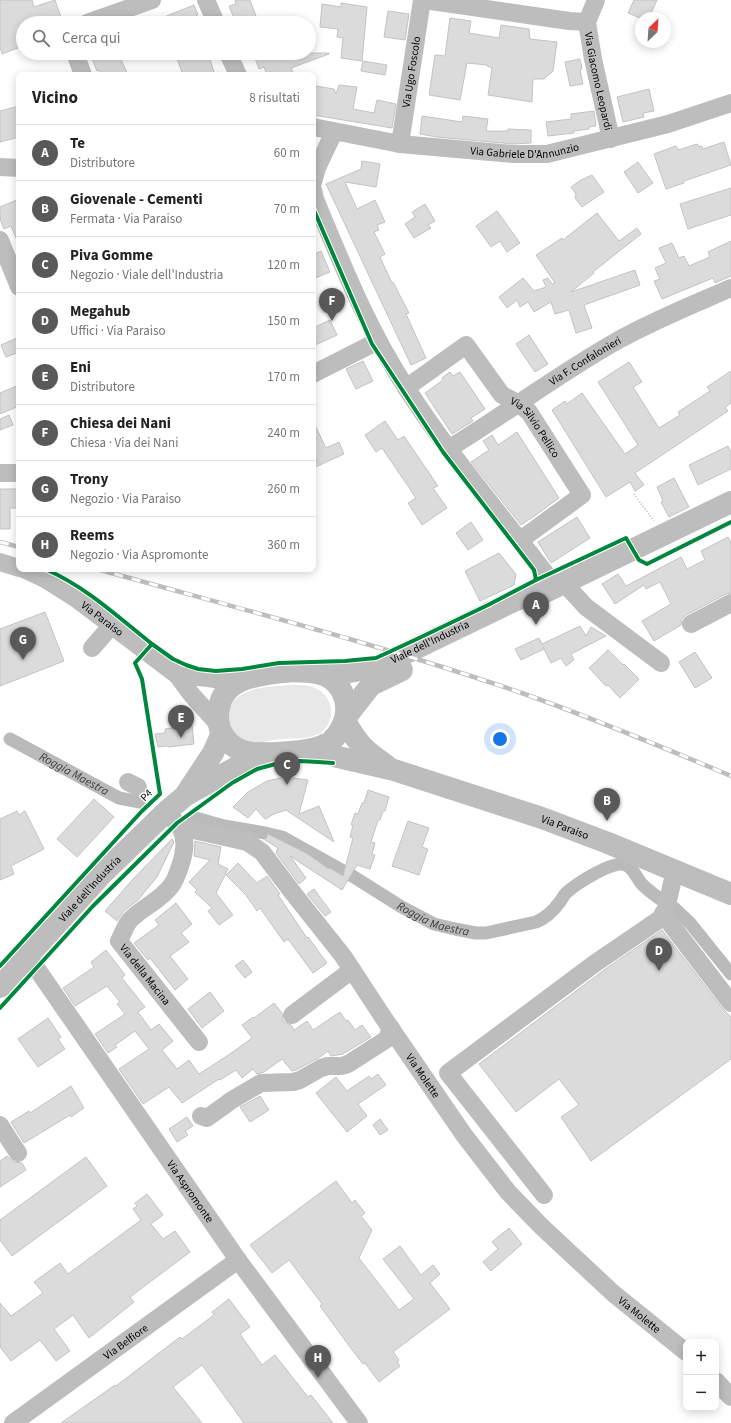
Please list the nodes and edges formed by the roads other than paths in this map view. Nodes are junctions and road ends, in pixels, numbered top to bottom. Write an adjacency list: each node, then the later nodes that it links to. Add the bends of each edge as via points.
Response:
1 (152, 0): 5 (street)
2 (206, 0): 6 (street)
3 (423, 0): 7 (street); 16 (street, Via Ugo Foscolo)
4 (596, 0): 7 (street, Via Giacomo Leopardi)
5 (107, 16)
6 (213, 16)
7 (587, 22): 15 (street, Via Giacomo Leopardi)
8 (78, 60): 10 (street)
9 (231, 60): 11 (street)
10 (82, 72)
11 (237, 72)
12 (731, 103): 15 (street, Via Gabriele D'Annunzio, via 668,124)
13 (316, 128): 14 (street, Via Gabriele D'Annunzio)
14 (334, 132): 16 (street, Via Gabriele D'Annunzio); 19 (street)
15 (611, 139): 16 (street, Via Gabriele D'Annunzio, via 547,154 512,154)
16 (400, 144)
17 (0, 167): 18 (street)
18 (16, 168)
19 (316, 175)
20 (316, 196): 24 (street, via 355,295)
21 (0, 240): 22 (street)
22 (16, 280)
23 (731, 288): 27 (street, Via F. Confalonieri, via 615,342)
24 (378, 341): 25 (street); 26 (street)
25 (316, 372)
26 (406, 388): 27 (street, Via Silvio Pellico, via 466,345 502,395); 28 (street)
27 (518, 402): 28 (street, Via F. Confalonieri); 32 (street, Via Silvio Pellico, via 529,412 582,495)
28 (448, 449): 32 (street)
29 (0, 473): 30 (street)
30 (16, 473)
31 (731, 502): 36 (main road, Viale dell'Industria)
32 (519, 541): 36 (street)
33 (0, 562): 34 (street)
34 (16, 567)
35 (30, 572): 39 (street, Via Paraiso, via 78,600)
36 (554, 588): 41 (street, via 586,607); 42 (main road, Viale dell'Industria, via 518,599 377,667 350,672); 45 (main road, Viale dell'Industria, via 525,611 371,685)
37 (731, 603): 38 (street)
38 (691, 624)
39 (112, 625): 40 (street); 43 (street, Via Paraiso)
40 (92, 648)
41 (661, 663)
42 (312, 672): 44 (main road, via 273,674); 45 (main road, via 331,678 342,689 346,702)
43 (178, 675): 44 (street); 46 (street, Via Paraiso)
44 (236, 682): 46 (main road, via 224,692 220,701)
45 (346, 719): 47 (main road, via 336,737 325,745); 49 (main road, Via Paraiso, via 364,749)
46 (220, 729): 48 (main road, via 232,746 243,751); 50 (main road, Viale dell'Industria, via 212,753)
47 (313, 749): 48 (main road); 49 (main road, Via Paraiso)
48 (262, 753): 50 (main road, Viale dell'Industria)
49 (394, 770): 52 (main road, Via Paraiso, via 542,818)
50 (186, 795): 51 (main road, Viale dell'Industria)
51 (173, 819): 55 (main road, Viale dell'Industria, via 103,873); 56 (street, Via Molette, via 247,842 262,852); 61 (street, Via della Macina, via 184,839 185,847 177,876 163,894 131,920 119,941)
52 (676, 870): 53 (main road, Via Paraiso); 54 (street)
53 (731, 894)
54 (663, 914): 58 (street); 65 (street, via 660,919 594,964 448,1073)
55 (28, 956): 57 (main road, Viale dell'Industria); 66 (street, Via Aspromonte)
56 (352, 970): 59 (street); 60 (street, Via Molette)
57 (0, 987)
58 (731, 1003)
59 (292, 1015)
60 (391, 1028): 62 (street, via 387,1039 348,1064 321,1068 293,1082 261,1083 207,1118); 67 (street, Via Molette, via 464,1135 508,1192 614,1294)
61 (198, 1042)
62 (201, 1116)
63 (0, 1125): 64 (street)
64 (18, 1153)
65 (544, 1195)
66 (238, 1260): 70 (street, Via Belfiore); 71 (street, Via Aspromonte)
67 (683, 1350)
68 (719, 1384): 69 (street)
69 (731, 1397)
70 (13, 1423)
71 (359, 1423)

